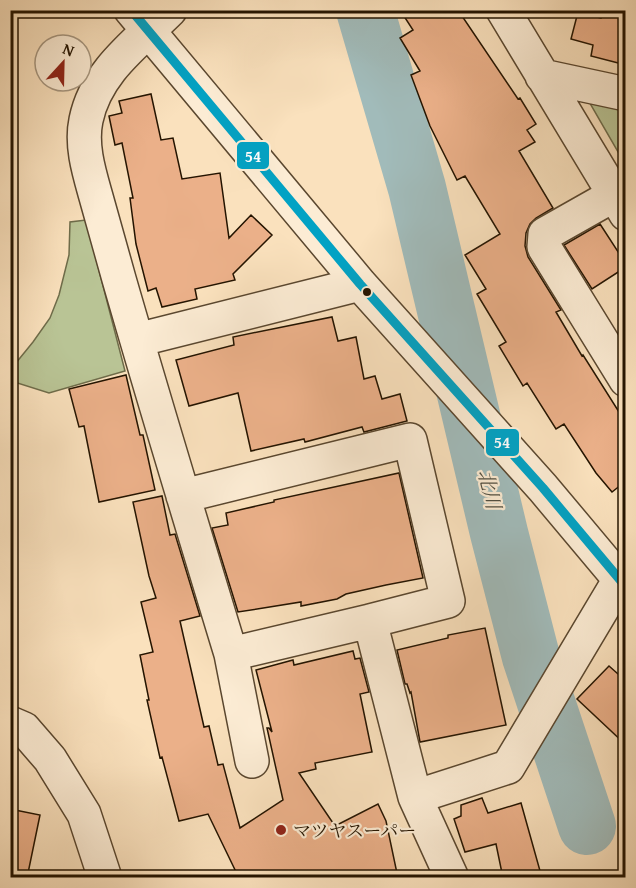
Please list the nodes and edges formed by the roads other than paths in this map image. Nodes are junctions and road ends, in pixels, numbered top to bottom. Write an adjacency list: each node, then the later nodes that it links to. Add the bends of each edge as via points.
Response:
1 (503, 10): 3 (street)
2 (150, 18): 6 (street); 7 (street, via 100,82 85,123 85,152)
3 (542, 76): 4 (street); 5 (street)
4 (626, 94)
5 (620, 205): 8 (street, via 545,234 544,247)
6 (360, 284): 7 (street); 10 (street)
7 (137, 340): 9 (street)
8 (626, 380)
9 (183, 496): 11 (street, via 410,440 448,601); 12 (street)
10 (623, 578): 15 (street, via 508,767)
11 (370, 621): 12 (street); 15 (street)
12 (231, 654): 14 (street)
13 (10, 723): 16 (street, via 24,729 50,759 84,814)
14 (252, 761)
15 (415, 796): 17 (street)
16 (105, 878)
17 (452, 878)

